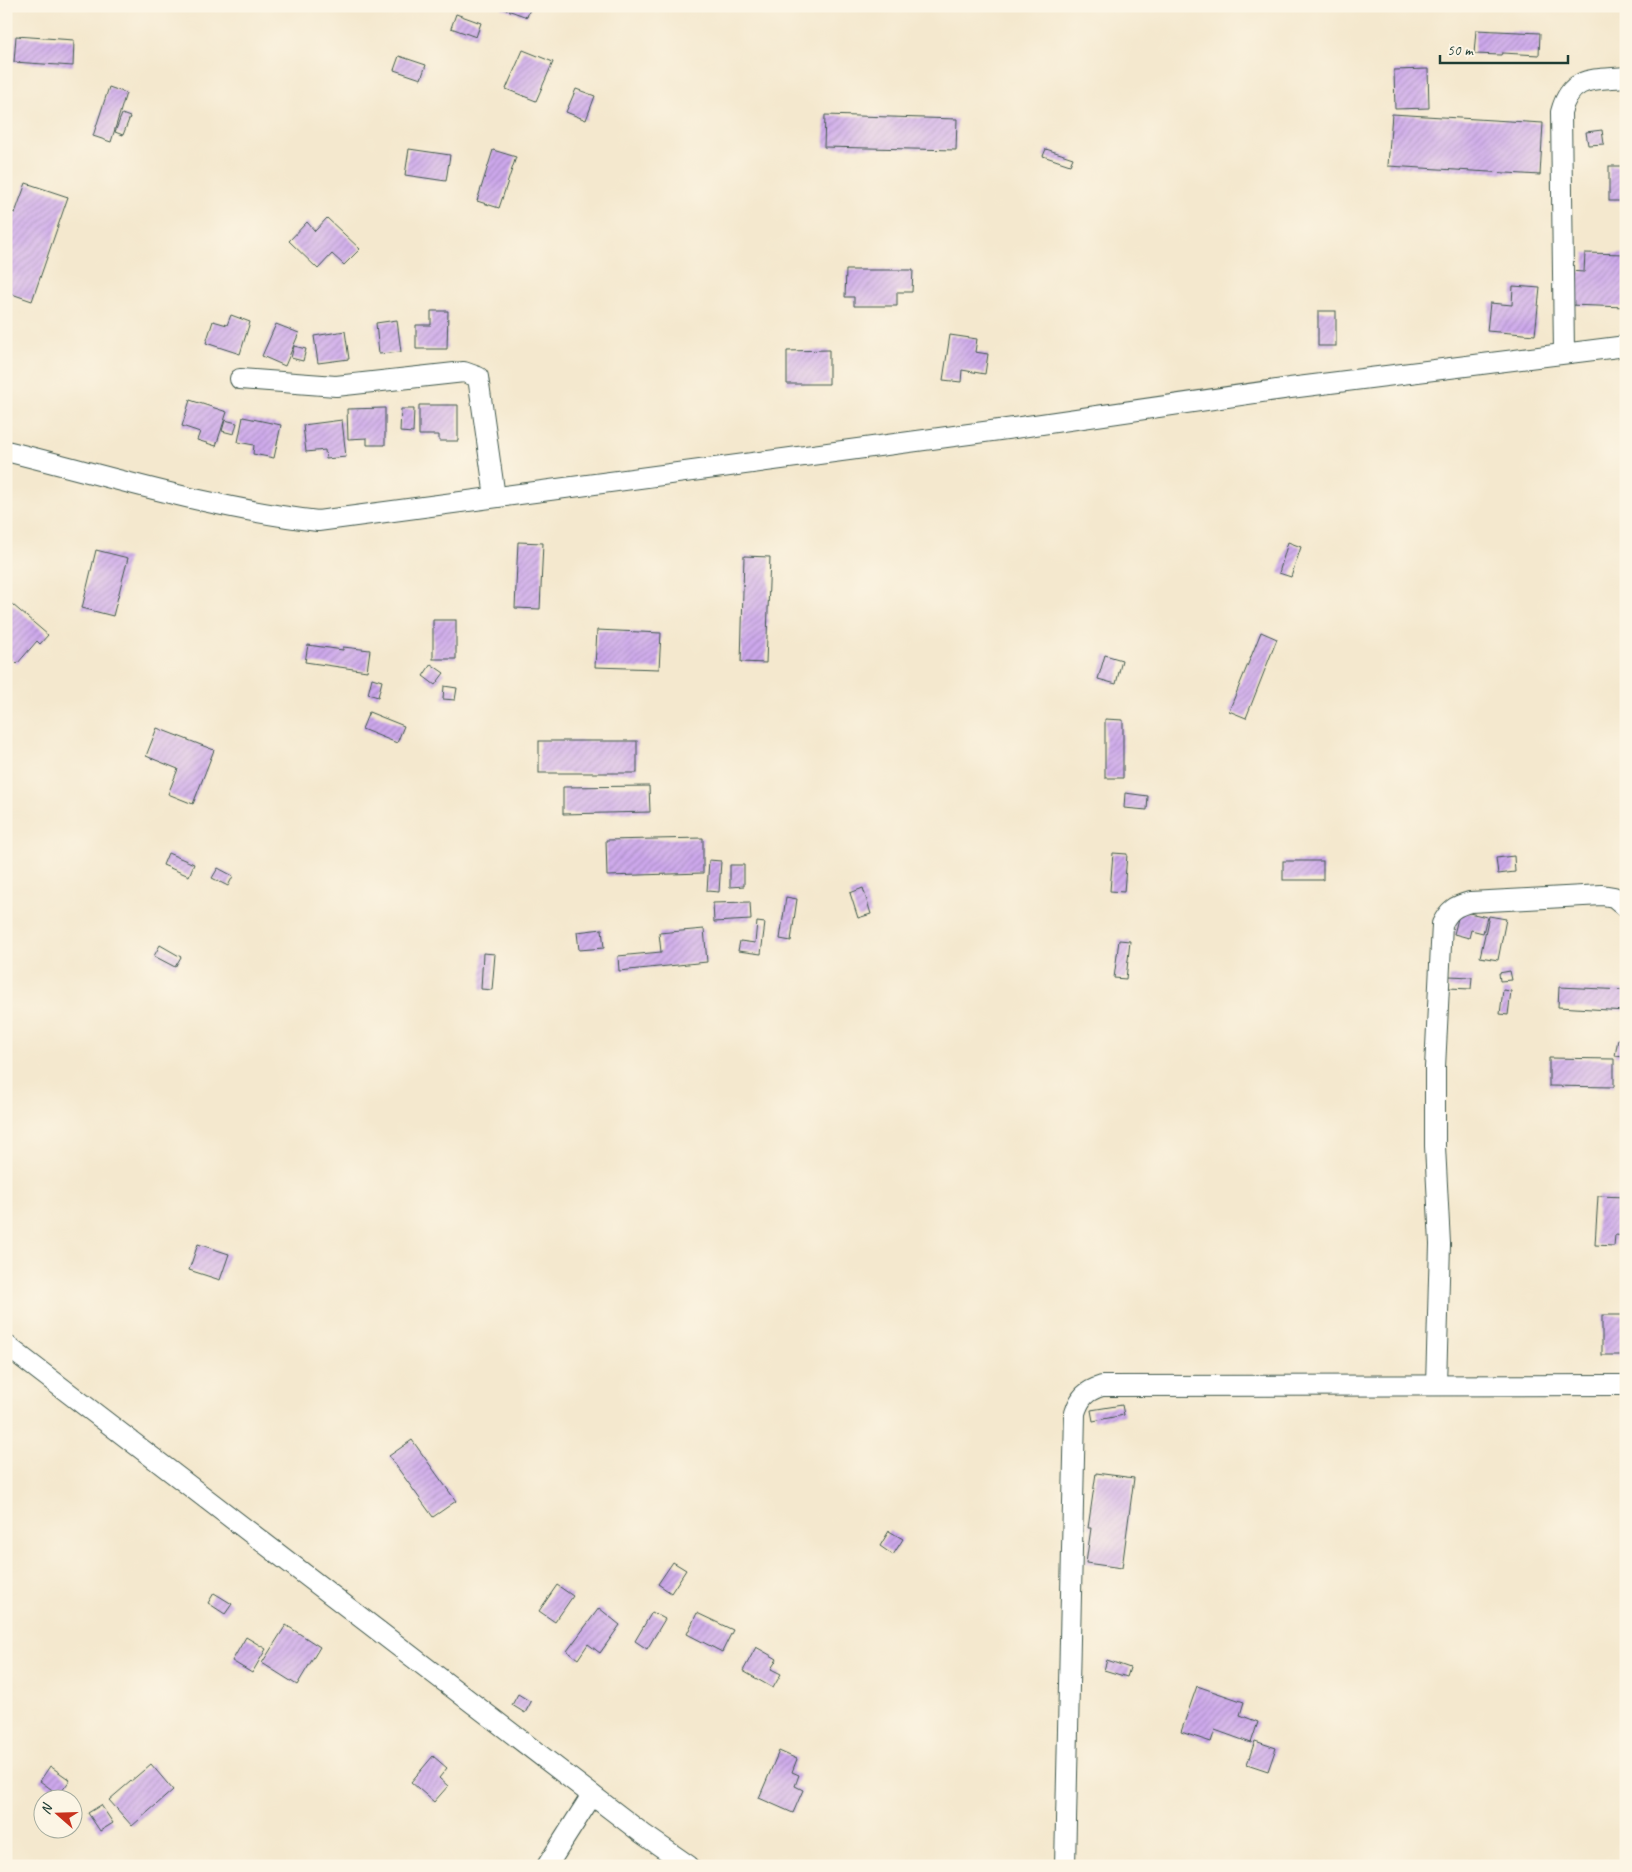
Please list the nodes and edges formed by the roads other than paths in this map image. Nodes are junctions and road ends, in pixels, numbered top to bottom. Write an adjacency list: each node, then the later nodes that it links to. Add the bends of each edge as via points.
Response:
1 (1626, 77): 3 (street, via 1585,80 1572,90 1561,112)
2 (1626, 346): 3 (street)
3 (1564, 354): 6 (street)
4 (240, 379): 6 (street, via 336,386 464,372 478,377)
5 (6, 451): 6 (street, via 197,500 318,522)
6 (495, 497)
7 (1626, 907): 10 (street, via 1614,897 1602,895 1470,902 1447,913 1442,924 1434,1146 1440,1244)
8 (6, 1345): 11 (street)
9 (1626, 1384): 10 (street)
10 (1436, 1385): 14 (street, via 1102,1386 1088,1390 1079,1400 1074,1413)
11 (592, 1795): 12 (street); 13 (street)
12 (547, 1866)
13 (689, 1866)
14 (1065, 1866)

